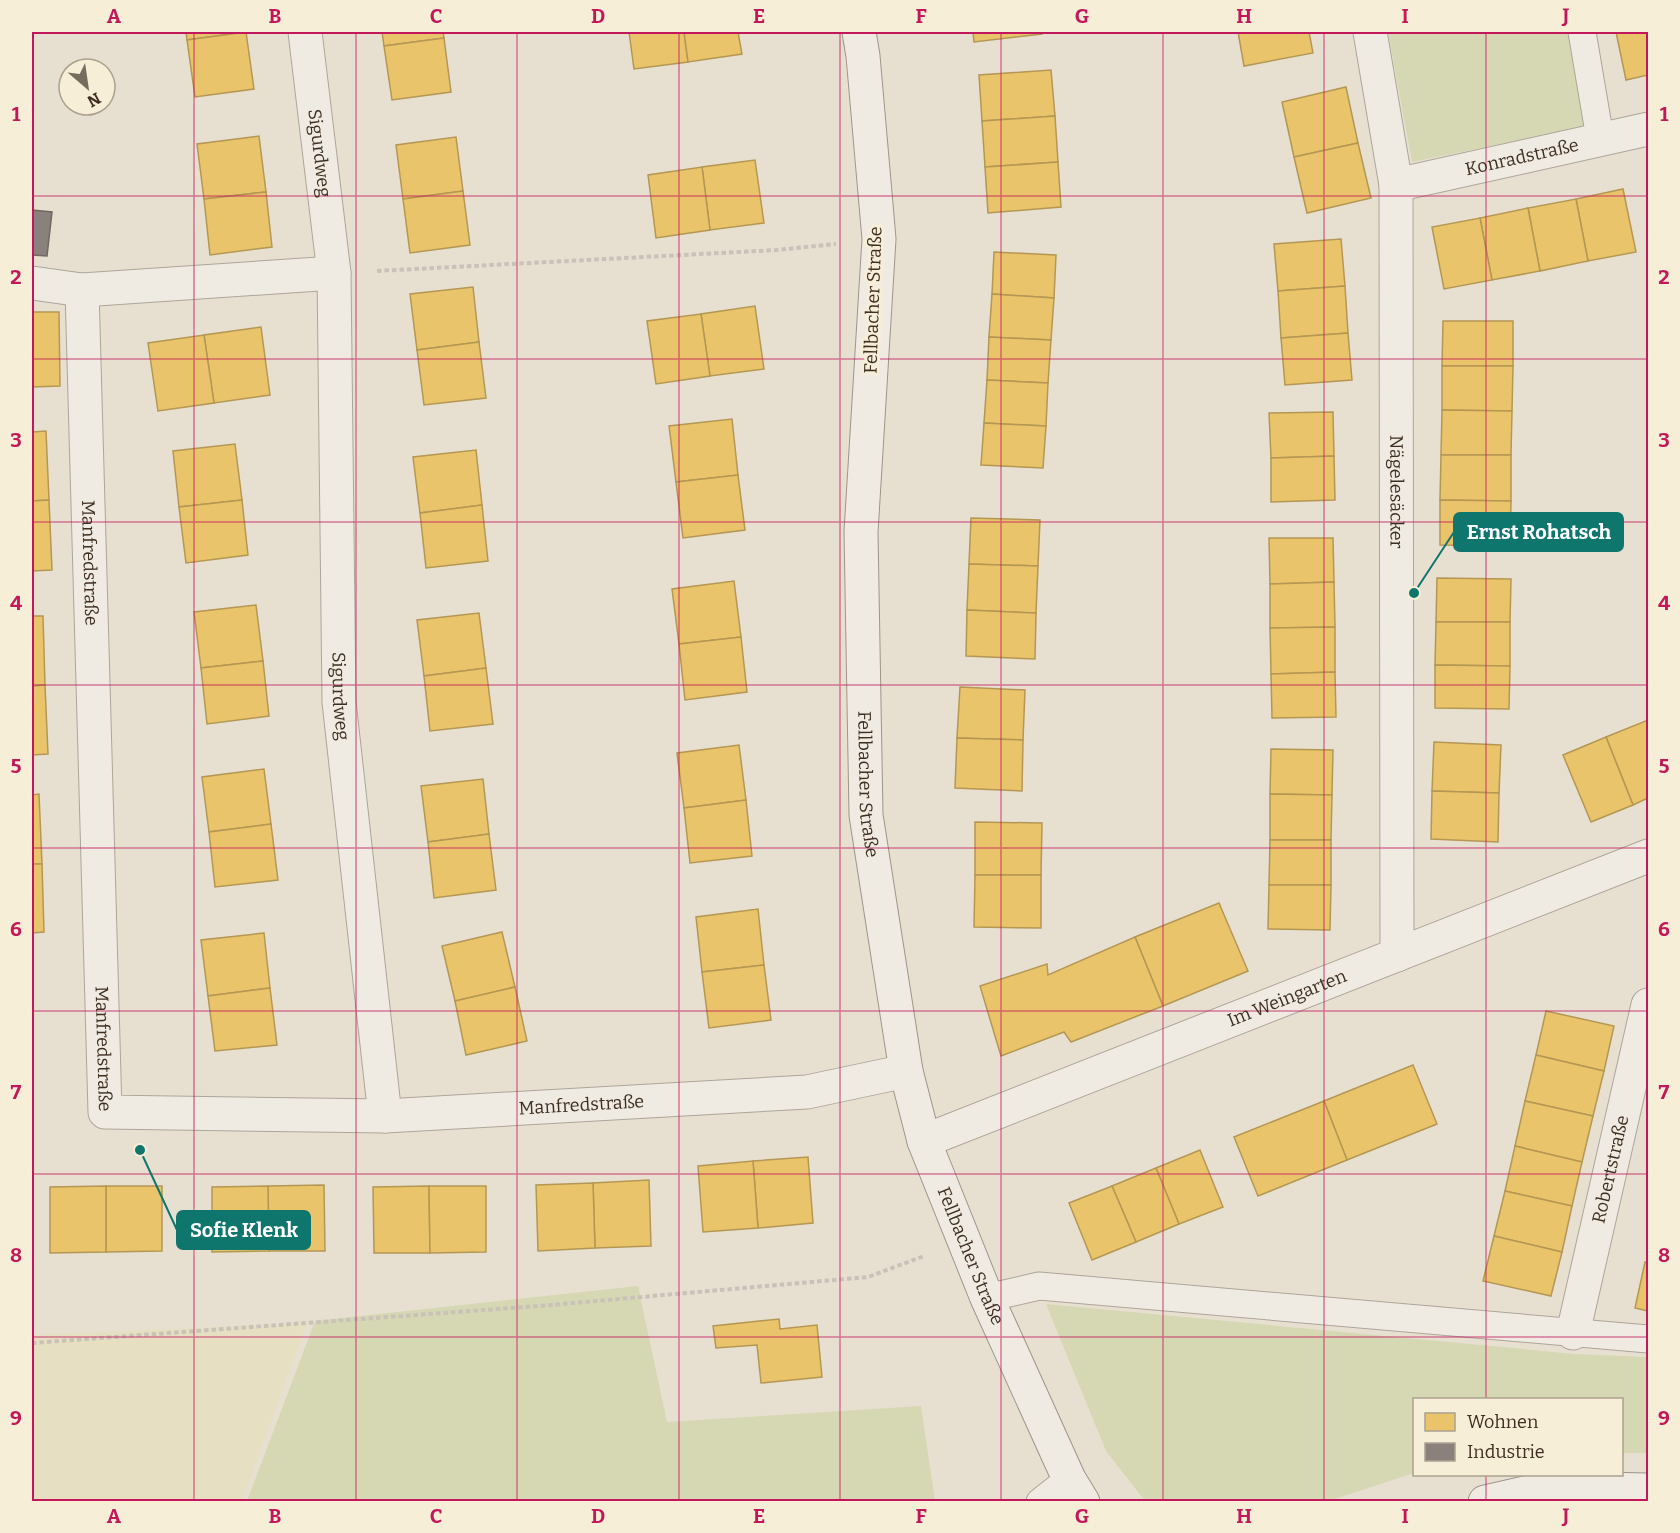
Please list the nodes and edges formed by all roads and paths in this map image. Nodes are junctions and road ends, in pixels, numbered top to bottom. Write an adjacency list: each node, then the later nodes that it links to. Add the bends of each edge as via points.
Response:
1 (305, 32): 9 (street, Sigurdweg)
2 (859, 32): 15 (street, Fellbacher Straße, via 879,239 861,532 866,815)
3 (1370, 32): 7 (street, Nägelesäcker)
4 (1582, 32): 6 (lane)
5 (1648, 129): 6 (street, Konradstraße)
6 (1600, 138): 7 (street, Konradstraße)
7 (1396, 185): 13 (street, Nägelesäcker)
8 (807, 248): 9 (path)
9 (334, 273): 11 (street); 16 (street, Sigurdweg, via 339,702)
10 (32, 283): 11 (street)
11 (82, 290): 16 (street, Manfredstraße, via 105,1112)
12 (1648, 856): 13 (street, Im Weingarten)
13 (1396, 955): 17 (street, Im Weingarten)
14 (1648, 1005): 20 (street, Robertstraße)
15 (906, 1071): 16 (street, Manfredstraße, via 807,1092); 17 (street, Fellbacher Straße)
16 (385, 1116)
17 (924, 1141): 18 (street, Fellbacher Straße)
18 (964, 1241): 19 (street, Fellbacher Straße); 22 (path, via 868,1277)
19 (987, 1298): 20 (lane, via 1039,1286); 23 (street, Fellbacher Straße)
20 (1573, 1333): 21 (lane)
21 (1648, 1339)
22 (32, 1343)
23 (1076, 1490): 25 (lane)
24 (1648, 1490): 26 (street, via 1546,1488)
25 (1040, 1502)
26 (1485, 1502)

